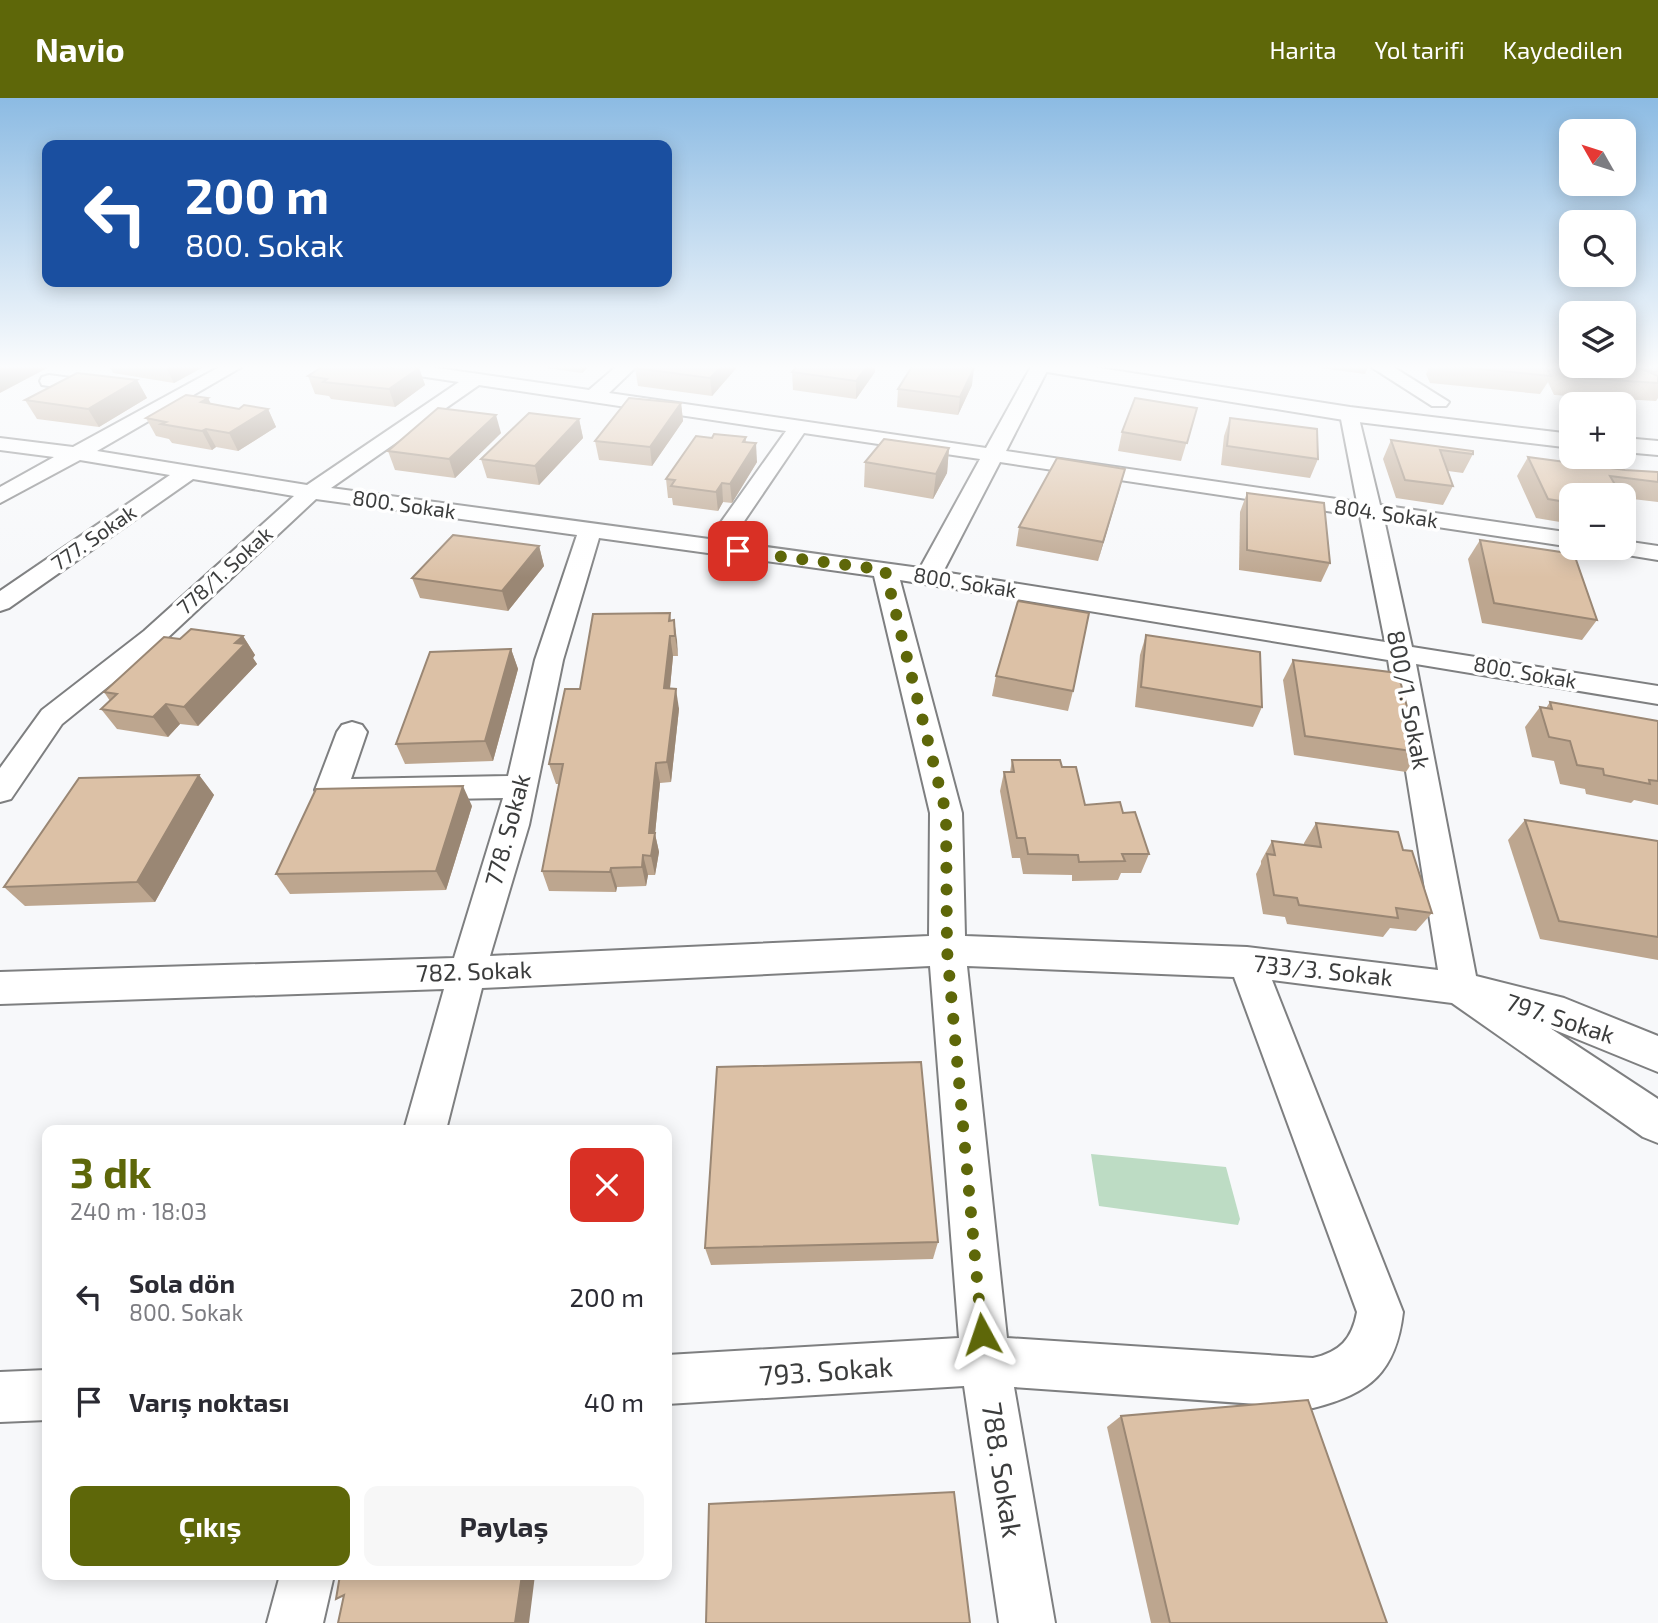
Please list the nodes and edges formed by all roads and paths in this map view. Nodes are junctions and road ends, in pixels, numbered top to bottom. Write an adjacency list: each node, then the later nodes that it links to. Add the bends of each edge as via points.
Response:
1 (110, 436): 12 (street)
2 (392, 436): 15 (street, 778/1. Sokak)
3 (792, 436): 20 (street)
4 (874, 436): 13 (street, 804. Sokak)
5 (1003, 436): 13 (street)
6 (1355, 436): 17 (street, 800/1. Sokak)
7 (1532, 436): 8 (main road)
8 (1559, 439)
9 (0, 444): 12 (street, 800. Sokak)
10 (1636, 446): 11 (main road)
11 (1658, 448)
12 (79, 454): 14 (street, 800. Sokak); 16 (street)
13 (993, 454): 17 (street, 804. Sokak); 24 (street)
14 (188, 473): 15 (street, 800. Sokak); 25 (street, 777. Sokak)
15 (311, 492): 18 (street, 800. Sokak); 30 (street, 778/1. Sokak, via 153,637 52,717)
16 (0, 496)
17 (1370, 512): 19 (street, 804. Sokak); 26 (street, 800/1. Sokak)
18 (590, 530): 20 (street, 800. Sokak); 29 (street, 778. Sokak, via 549,660)
19 (1559, 539)
20 (714, 548): 23 (street, 800. Sokak)
21 (1636, 550): 22 (street)
22 (1658, 553)
23 (885, 570): 24 (street, 800. Sokak); 31 (street, 788. Sokak, via 946,813)
24 (929, 577): 26 (street, 800. Sokak)
25 (0, 603)
26 (1399, 652): 27 (street, 800. Sokak); 35 (street, 800/1. Sokak)
27 (1658, 695)
28 (352, 732): 29 (street, via 331,790)
29 (521, 787): 33 (street, 778. Sokak)
30 (0, 791)
31 (947, 950): 32 (street, 733/3. Sokak); 33 (street, 782. Sokak); 39 (street, 788. Sokak)
32 (1247, 962): 35 (street, 733/3. Sokak); 39 (street, 793. Sokak, via 1380,1312 1373,1345 1351,1371 1313,1383)
33 (467, 973): 34 (street, 782. Sokak); 38 (street, 778. Sokak)
34 (0, 988)
35 (1460, 988): 36 (street, 797. Sokak, via 1564,1015); 37 (street, 733/3. Sokak)
36 (1658, 1054)
37 (1658, 1123)
38 (426, 1125)
39 (985, 1361): 40 (street, 793. Sokak); 45 (street, 788. Sokak)
40 (672, 1380)
41 (42, 1395): 42 (street)
42 (0, 1396)
43 (306, 1580): 44 (street)
44 (295, 1623)
45 (1027, 1623)

